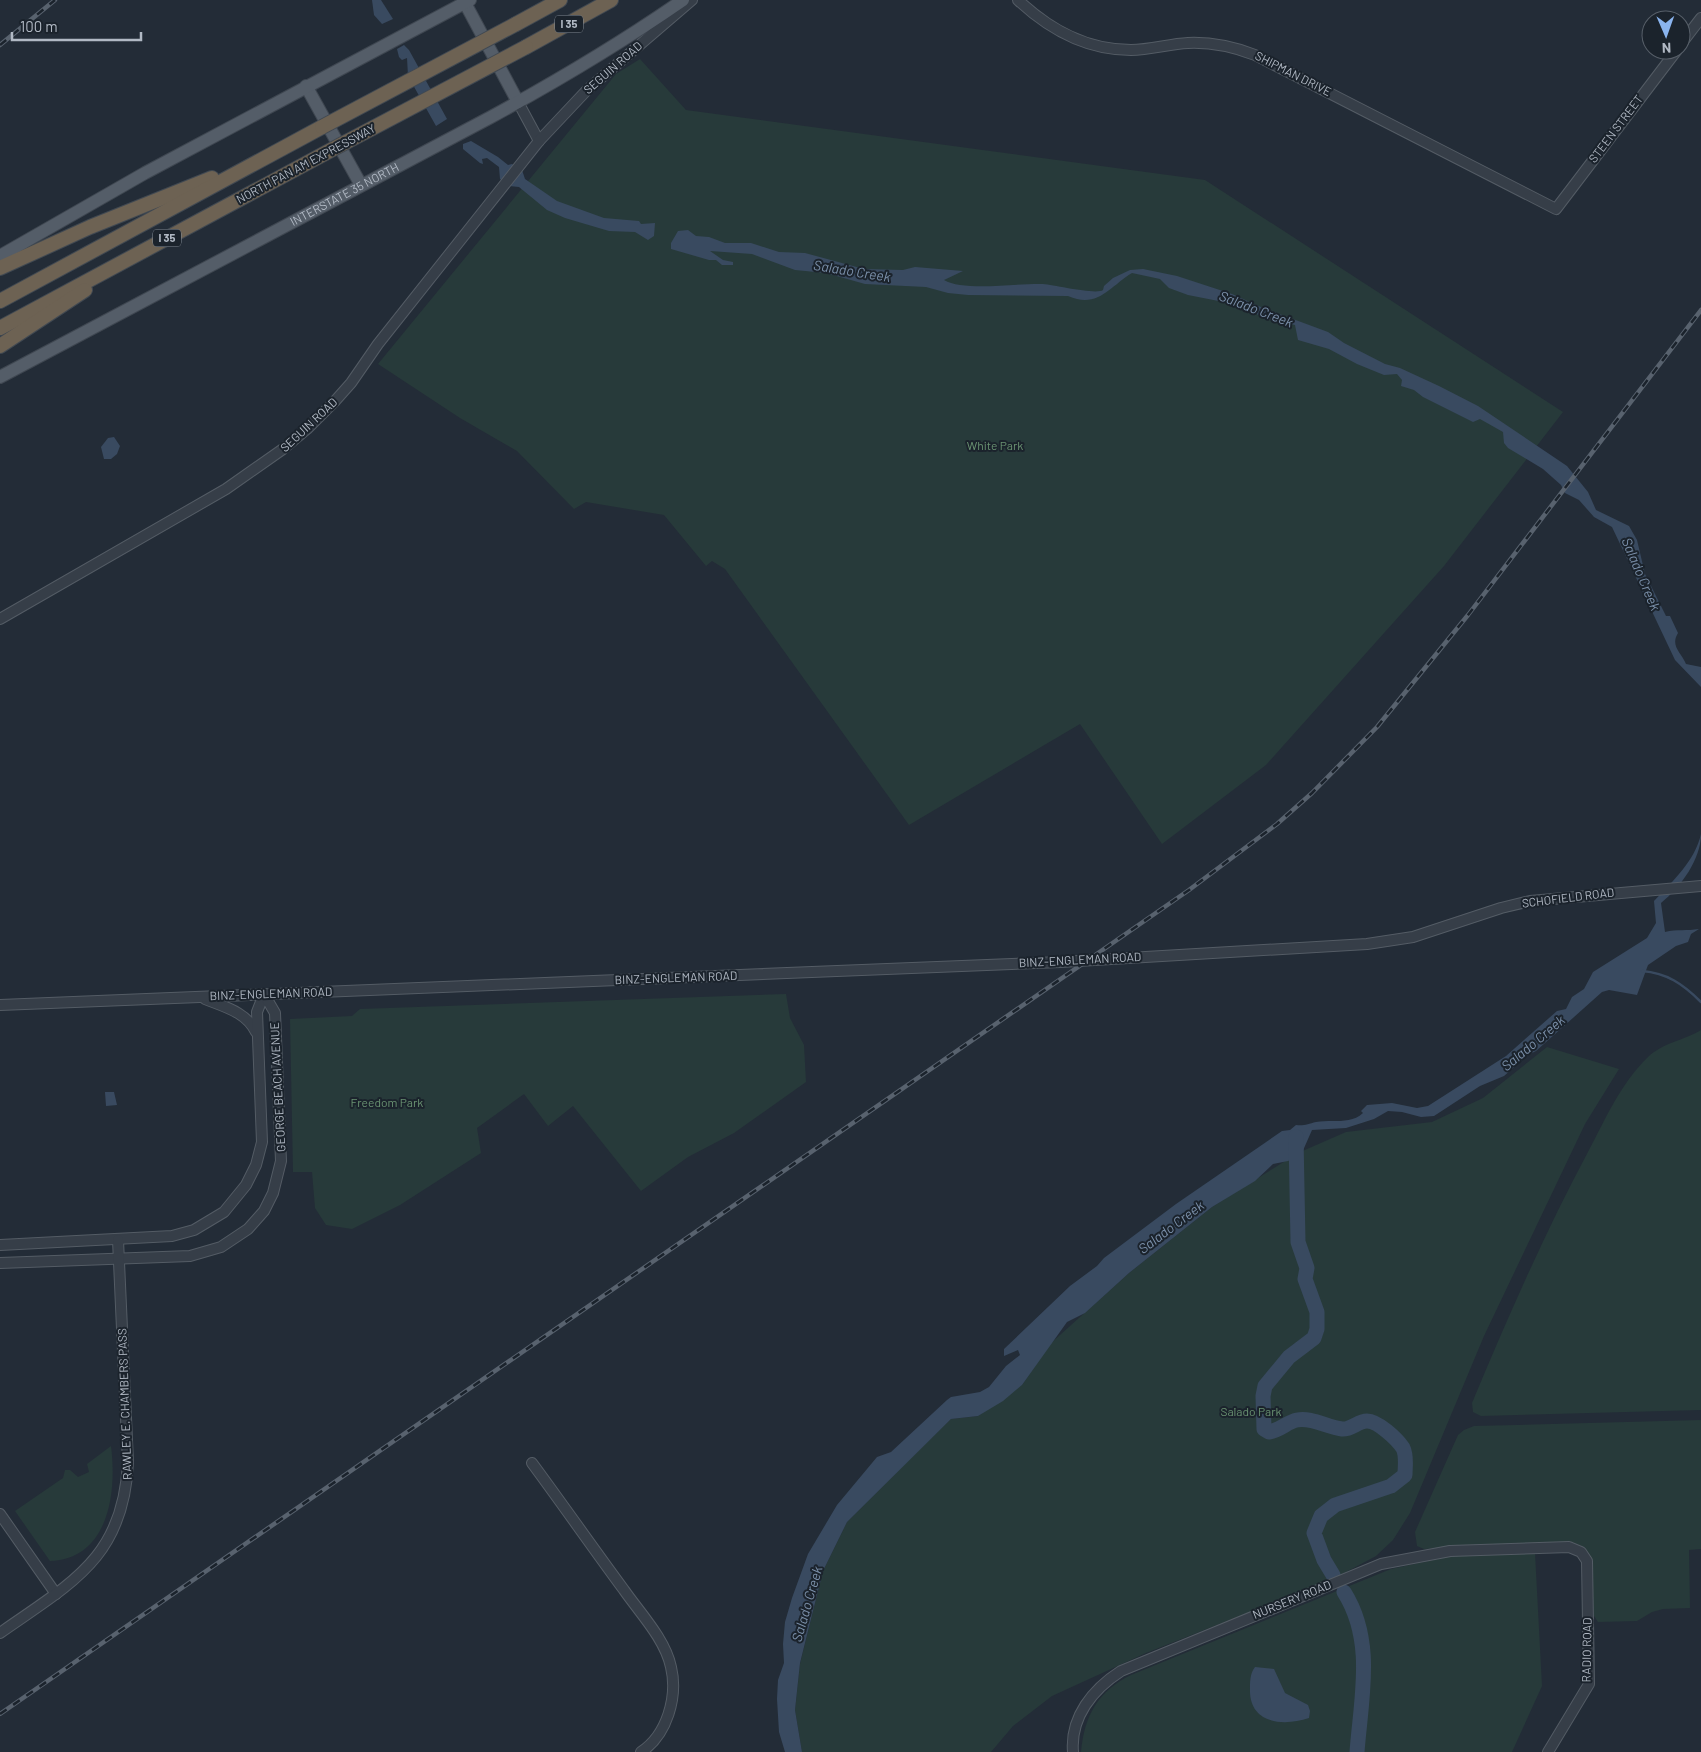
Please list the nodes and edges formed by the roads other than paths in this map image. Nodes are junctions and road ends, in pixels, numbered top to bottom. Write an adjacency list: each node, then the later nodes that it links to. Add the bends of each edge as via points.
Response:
1 (560, 0): 13 (highway, NORTH PAN AM EXPRESSWAY / I 35, bridge)
2 (611, 0): 17 (highway, NORTH PAN AM EXPRESSWAY / I 35, bridge)
3 (683, 0): 11 (main road, INTERSTATE 35 NORTH, via 621,42)
4 (692, 0): 12 (street, SEGUIN ROAD, via 587,90)
5 (1018, 0): 15 (street, SHIPMAN DRIVE, via 1057,31 1100,47 1132,50 1204,43 1248,52)
6 (467, 1): 10 (main road); 11 (main road)
7 (1701, 18): 8 (street)
8 (1691, 31)
9 (1668, 60): 15 (street, STEEN STREET)
10 (306, 86): 14 (main road); 16 (main road)
11 (518, 102): 12 (street); 14 (main road, INTERSTATE 35 NORTH)
12 (539, 141): 23 (street, SEGUIN ROAD, via 335,402 295,439 226,489)
13 (279, 150): 18 (highway, via 90,227); 19 (highway, NORTH PAN AM EXPRESSWAY / I 35)
14 (361, 185): 22 (main road, INTERSTATE 35 NORTH)
15 (1556, 209)
16 (0, 256)
17 (115, 266): 20 (highway, NORTH PAN AM EXPRESSWAY / I 35); 21 (highway, via 75,298)
18 (0, 268)
19 (0, 301)
20 (0, 328)
21 (0, 346)
22 (0, 377)
23 (0, 619)
24 (1701, 886): 25 (street, SCHOFIELD ROAD, via 1550,898 1501,908 1413,937)
25 (1351, 944): 26 (street, BINZ-ENGLEMAN ROAD, via 1061,962)
26 (264, 994): 27 (street, BINZ-ENGLEMAN ROAD); 29 (street, GEORGE BEACH AVENUE, via 257,1012); 32 (street, GEORGE BEACH AVENUE, via 275,1013 282,1150 277,1183 264,1211 240,1236 211,1251 190,1256)
27 (200, 997): 28 (street, BINZ-ENGLEMAN ROAD); 29 (street, via 250,1021)
28 (0, 1005)
29 (258, 1036): 30 (street, GEORGE BEACH AVENUE, via 262,1142 246,1186 224,1212 194,1230 161,1238)
30 (118, 1240): 31 (street, GEORGE BEACH AVENUE); 32 (street, RAWLEY E. CHAMBERS PASS)
31 (0, 1245)
32 (119, 1259): 33 (street, GEORGE BEACH AVENUE); 37 (street, RAWLEY E. CHAMBERS PASS, via 128,1462 126,1495 104,1548 83,1573)
33 (0, 1263)
34 (532, 1463): 39 (street, via 650,1626 671,1667 669,1714 661,1730)
35 (0, 1514): 37 (street)
36 (1569, 1547): 40 (street, NURSERY ROAD, via 1450,1551 1381,1564 1120,1670 1100,1687 1082,1710 1072,1740); 41 (street, RADIO ROAD, via 1581,1552 1587,1561 1589,1684)
37 (56, 1594): 38 (street, RAWLEY E. CHAMBERS PASS)
38 (0, 1632)
39 (641, 1752)
40 (1073, 1752)
41 (1548, 1752)

